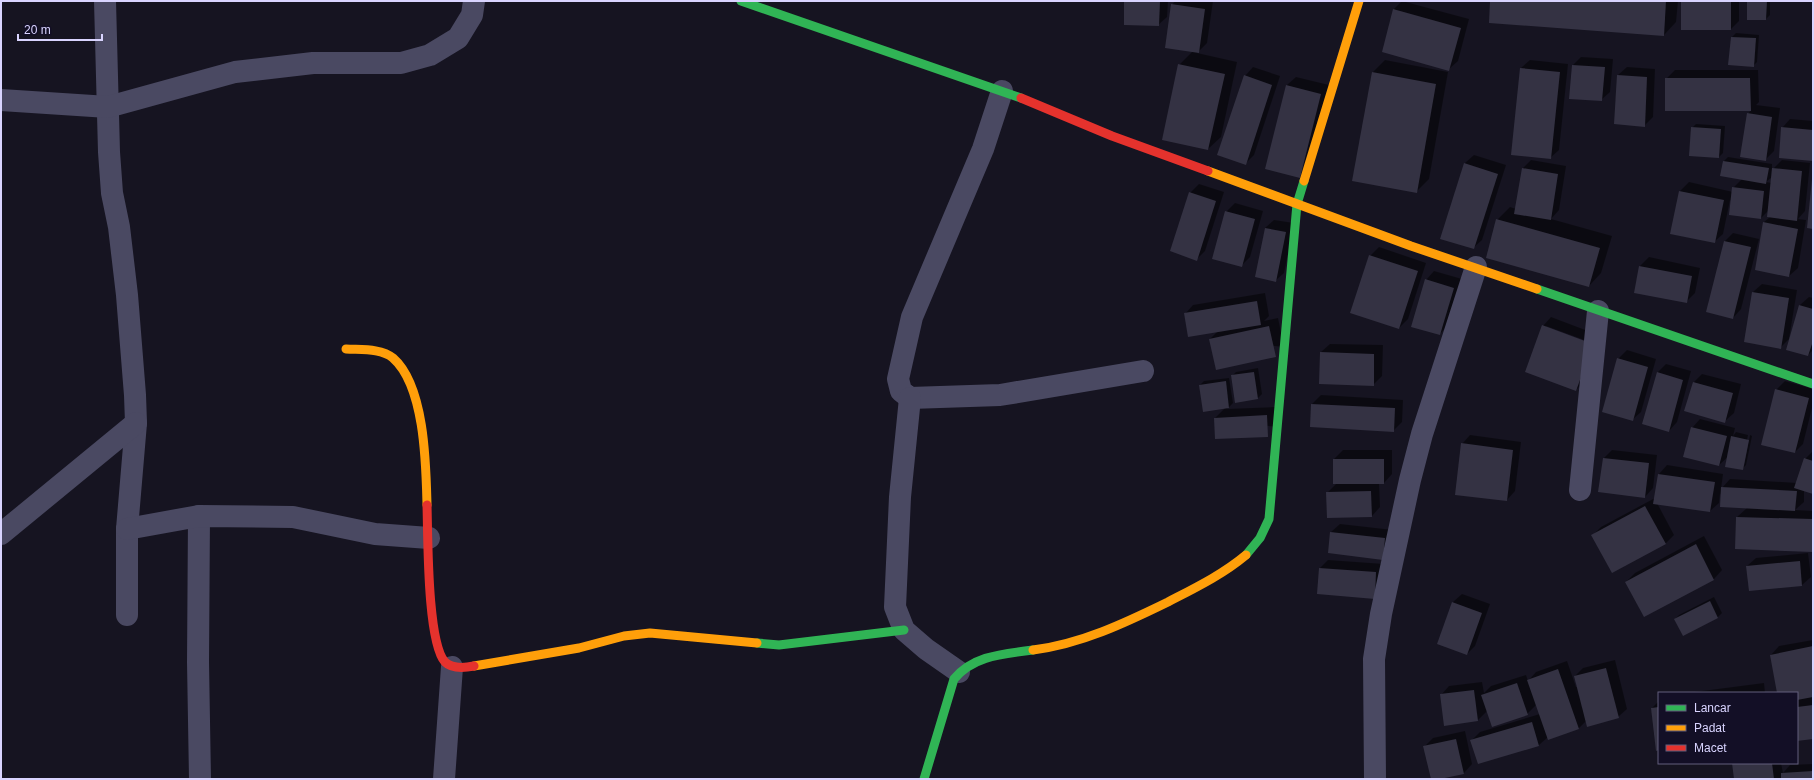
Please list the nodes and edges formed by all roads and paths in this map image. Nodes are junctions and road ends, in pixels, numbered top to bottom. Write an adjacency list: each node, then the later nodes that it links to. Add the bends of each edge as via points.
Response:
1 (106, 1): 8 (street)
2 (474, 1): 8 (street, via 472,15 458,38 430,55 401,63 313,63 235,72)
3 (741, 1): 5 (street)
4 (1359, 1): 9 (street)
5 (766, 5): 6 (street)
6 (1002, 91): 9 (street, via 1112,136); 15 (street, via 983,149 912,318 898,379 901,391)
7 (1, 100): 8 (street)
8 (108, 106): 16 (street, via 112,193 119,227)
9 (1297, 204): 10 (street); 25 (street, via 1269,519 1263,534 1247,554 1211,581 1119,626 1059,646 983,659 967,665)
10 (1476, 267): 11 (street); 29 (street, via 1422,434 1381,614 1374,659)
11 (1598, 310): 14 (street); 17 (street)
12 (346, 350): 21 (street, via 379,351 393,358 413,387 425,450)
13 (1143, 371): 15 (street, via 1000,395)
14 (1813, 384)
15 (910, 398): 23 (street, via 900,497 895,607)
16 (136, 423): 19 (street); 20 (street)
17 (1580, 490)
18 (199, 516): 19 (street); 21 (street, via 294,517 375,534); 26 (street)
19 (127, 529): 22 (street)
20 (1, 534)
21 (429, 538): 24 (street, via 433,620 437,644 444,660)
22 (128, 615)
23 (904, 630): 24 (street, via 779,645 650,633 624,636 579,648 468,667); 25 (street)
24 (452, 667): 27 (street)
25 (959, 672): 28 (street, via 954,679)
26 (200, 779)
27 (444, 779)
28 (924, 779)
29 (1374, 779)

